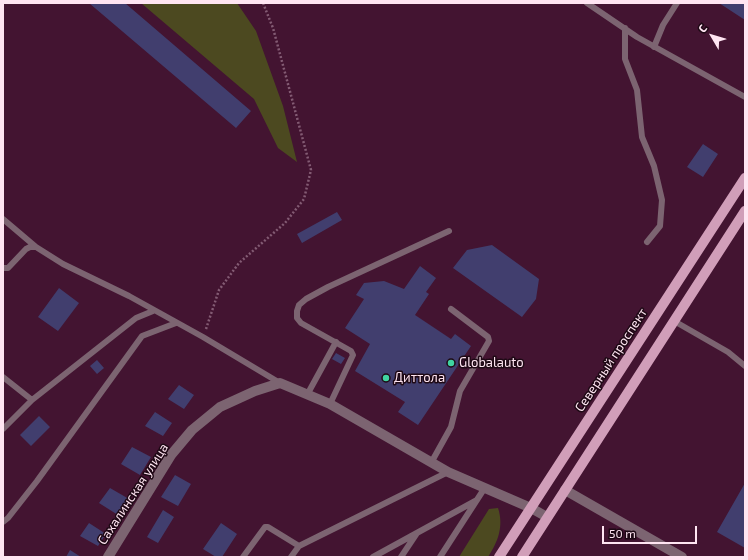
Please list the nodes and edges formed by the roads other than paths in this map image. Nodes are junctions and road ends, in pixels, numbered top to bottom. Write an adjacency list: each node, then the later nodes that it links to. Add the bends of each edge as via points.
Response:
1 (587, 3): 3 (lane)
2 (677, 3): 4 (lane, via 663,25)
3 (625, 28): 4 (lane); 10 (lane, via 625,59 637,90 642,137 654,166 662,200 660,226)
4 (654, 47): 5 (lane)
5 (745, 97)
6 (745, 178): 30 (main road, Северный проспект)
7 (745, 211): 15 (main road)
8 (3, 219): 11 (lane)
9 (449, 231): 17 (lane, via 328,287 299,305 297,318 301,323)
10 (647, 242)
11 (36, 247): 12 (lane, via 26,249 8,268); 14 (lane)
12 (3, 268)
13 (451, 309): 25 (lane, via 489,340 460,391 451,427)
14 (153, 311): 16 (lane); 22 (lane, via 136,318)
15 (674, 321): 18 (lane, via 728,352); 28 (main road)
16 (176, 324): 20 (lane, via 203,337); 32 (lane, via 142,336 37,481)
17 (336, 342): 21 (lane); 23 (lane, via 353,355)
18 (745, 366)
19 (3, 377): 22 (lane)
20 (280, 383): 21 (street); 35 (street, Сахалинская улица, via 220,407 192,430 171,455)
21 (307, 395): 23 (street)
22 (32, 400): 24 (lane)
23 (330, 404): 25 (street)
24 (3, 429)
25 (431, 463): 26 (street)
26 (448, 472): 27 (street); 34 (lane)
27 (484, 489): 29 (lane); 30 (street)
28 (564, 490): 31 (main road); 43 (street)
29 (477, 500): 33 (lane); 40 (lane)
30 (531, 508): 31 (street); 41 (main road, Северный проспект)
31 (547, 517): 42 (main road)
32 (3, 522)
33 (417, 533): 38 (lane); 39 (lane)
34 (299, 546): 36 (lane, via 265,527); 37 (lane)
35 (108, 557)
36 (243, 557)
37 (291, 557)
38 (373, 557)
39 (402, 557)
40 (440, 557)
41 (499, 557)
42 (522, 557)
43 (682, 557)

